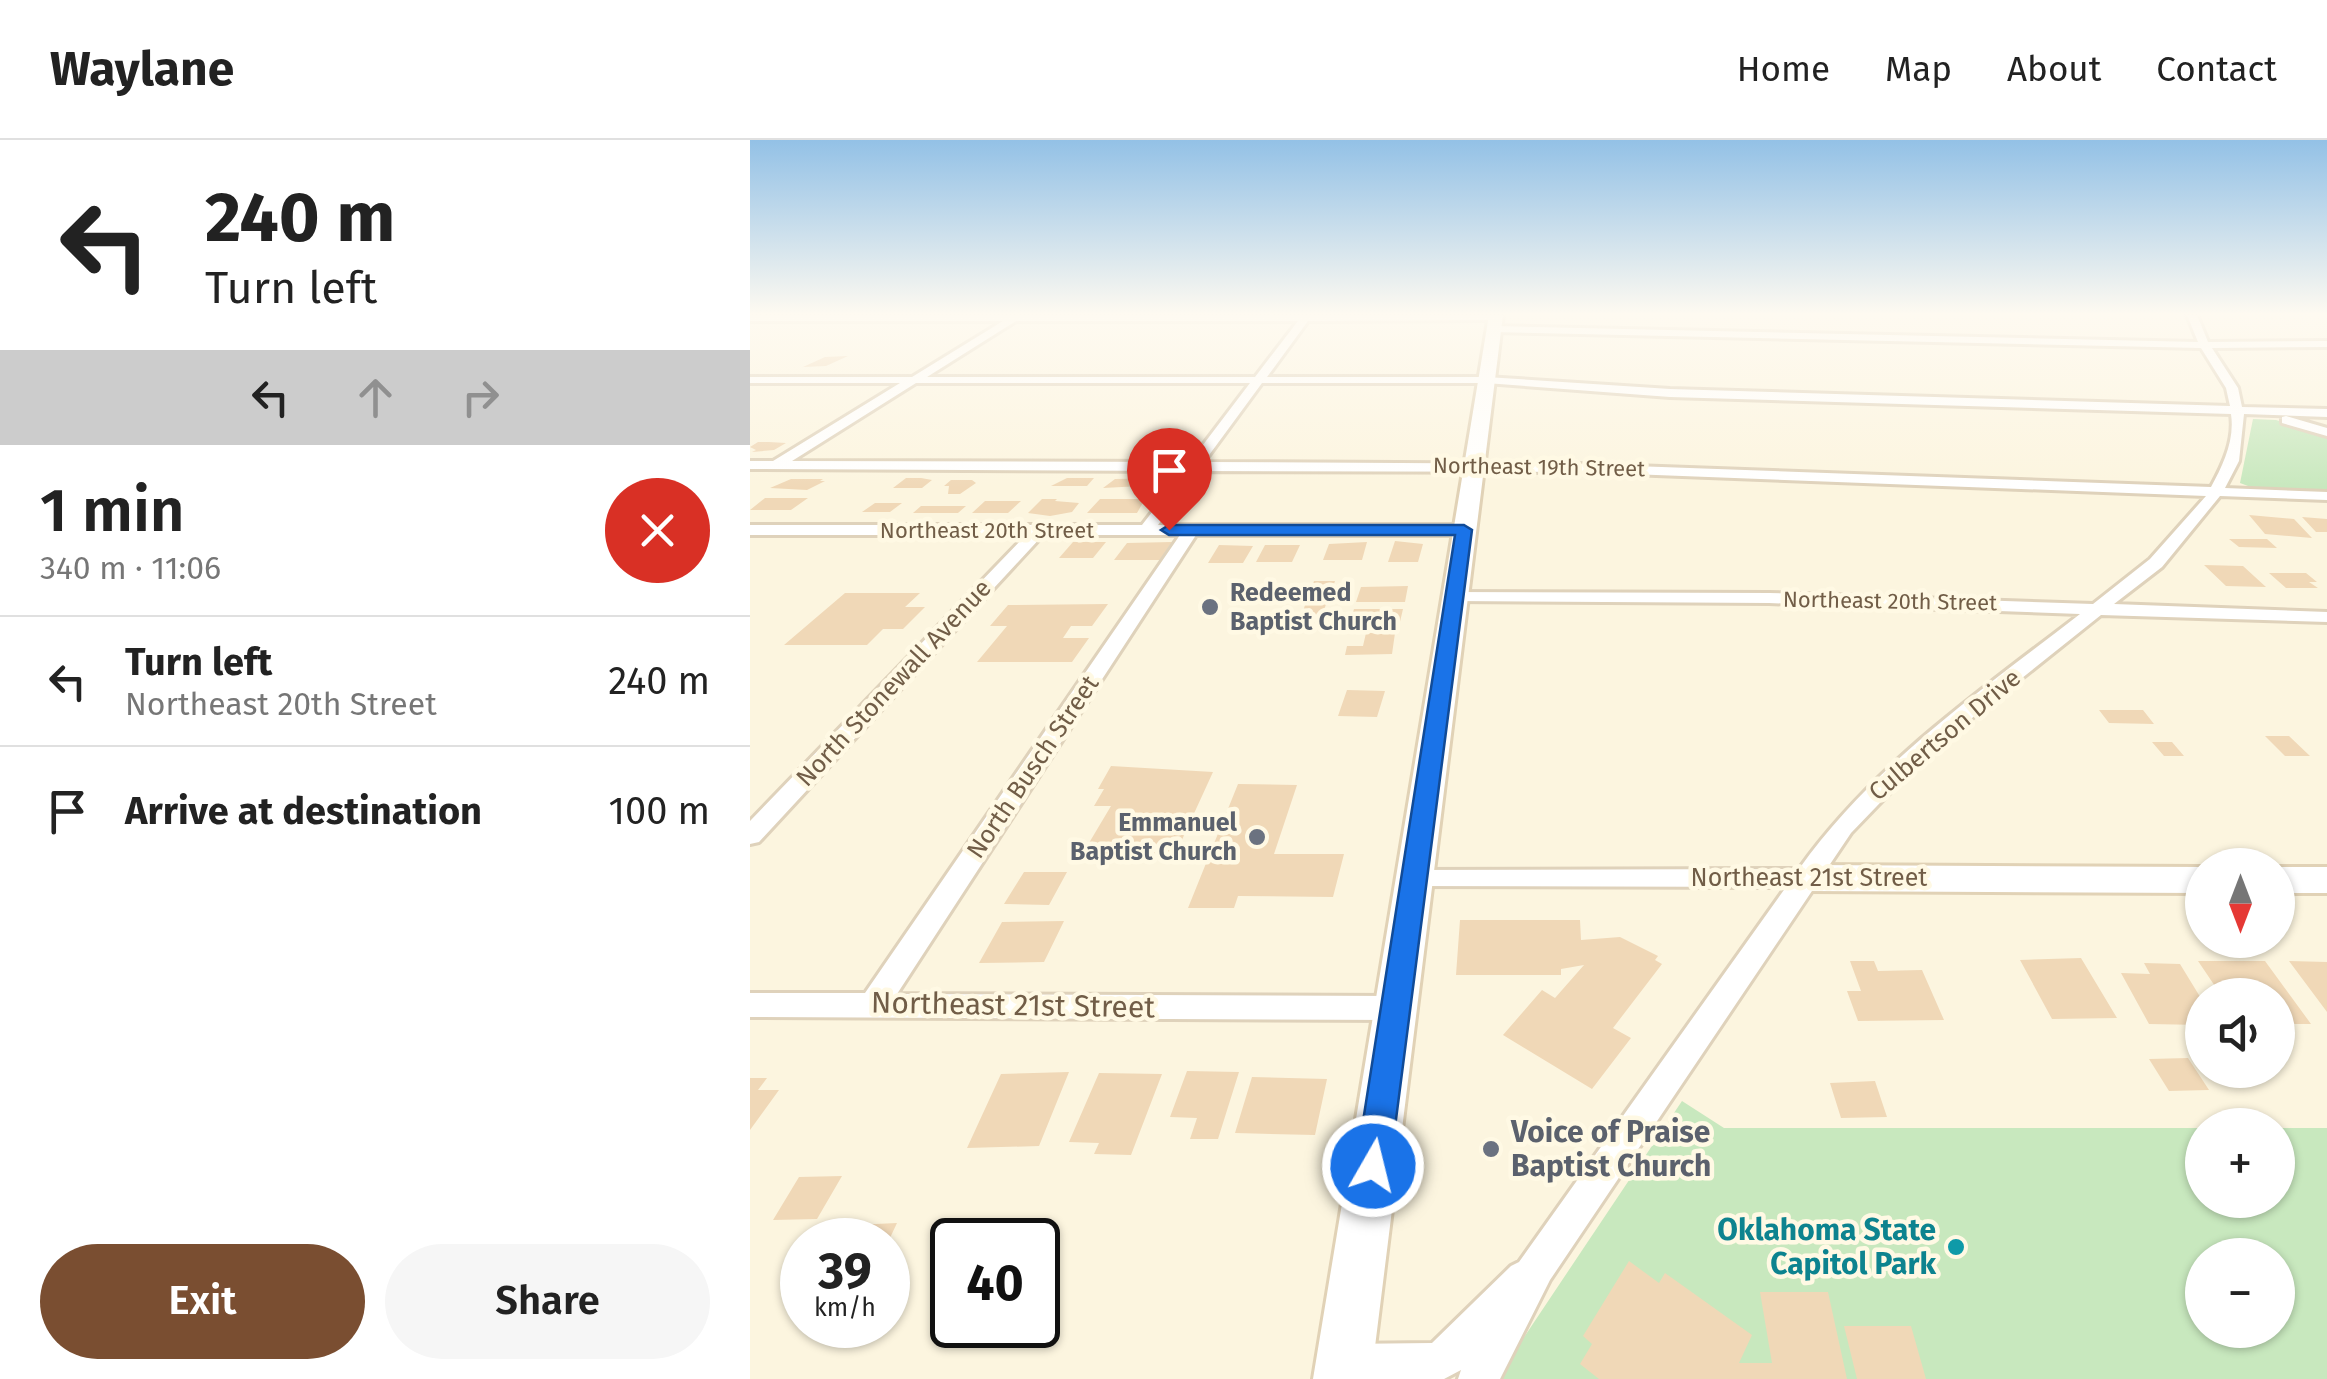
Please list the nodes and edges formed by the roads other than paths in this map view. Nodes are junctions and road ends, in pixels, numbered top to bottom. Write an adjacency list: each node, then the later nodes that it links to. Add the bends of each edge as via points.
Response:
1 (926, 373): 6 (street)
2 (1264, 373): 7 (street)
3 (1487, 373): 8 (street)
4 (2224, 373): 9 (street)
5 (750, 380): 6 (street)
6 (914, 380): 7 (street); 14 (street)
7 (1259, 380): 8 (street); 15 (street)
8 (1486, 380): 9 (street, via 1644,392); 16 (street)
9 (2238, 412): 10 (street); 18 (street, Culbertson Drive, via 2236,447)
10 (2263, 413): 11 (street); 12 (street)
11 (2327, 413)
12 (2327, 432)
13 (750, 465): 14 (street, Northeast 19th Street)
14 (775, 465): 15 (street, Northeast 19th Street); 17 (street)
15 (1198, 465): 16 (street, Northeast 19th Street); 21 (street)
16 (1473, 466): 18 (street, Northeast 19th Street); 23 (street)
17 (750, 480)
18 (2217, 491): 19 (street, Northeast 19th Street); 26 (street, Culbertson Drive, via 2180,541)
19 (2327, 496)
20 (1038, 530): 21 (street, Northeast 20th Street); 24 (street, Northeast 20th Street); 28 (street, North Stonewall Avenue)
21 (1147, 530): 22 (street, Northeast 20th Street)
22 (1191, 530): 23 (street, Northeast 20th Street); 34 (street, North Busch Street)
23 (1464, 530): 25 (street)
24 (752, 531)
25 (1454, 596): 26 (street, Northeast 20th Street); 29 (street)
26 (2104, 607): 27 (street, Northeast 20th Street); 30 (street, Culbertson Drive, via 1919,749 1842,827)
27 (2327, 617)
28 (750, 836)
29 (1416, 877): 30 (street, Northeast 21st Street); 36 (street)
30 (1808, 878): 31 (street, Northeast 21st Street); 37 (street, Culbertson Drive)
31 (2185, 880)
32 (2295, 880): 33 (street)
33 (2327, 880)
34 (874, 1004): 35 (street, Northeast 21st Street); 36 (street, Northeast 21st Street)
35 (750, 1005)
36 (1396, 1008): 38 (street)
37 (1537, 1266): 38 (street, via 1444,1359); 39 (street, Culbertson Drive)
38 (1343, 1372)
39 (1478, 1379)

